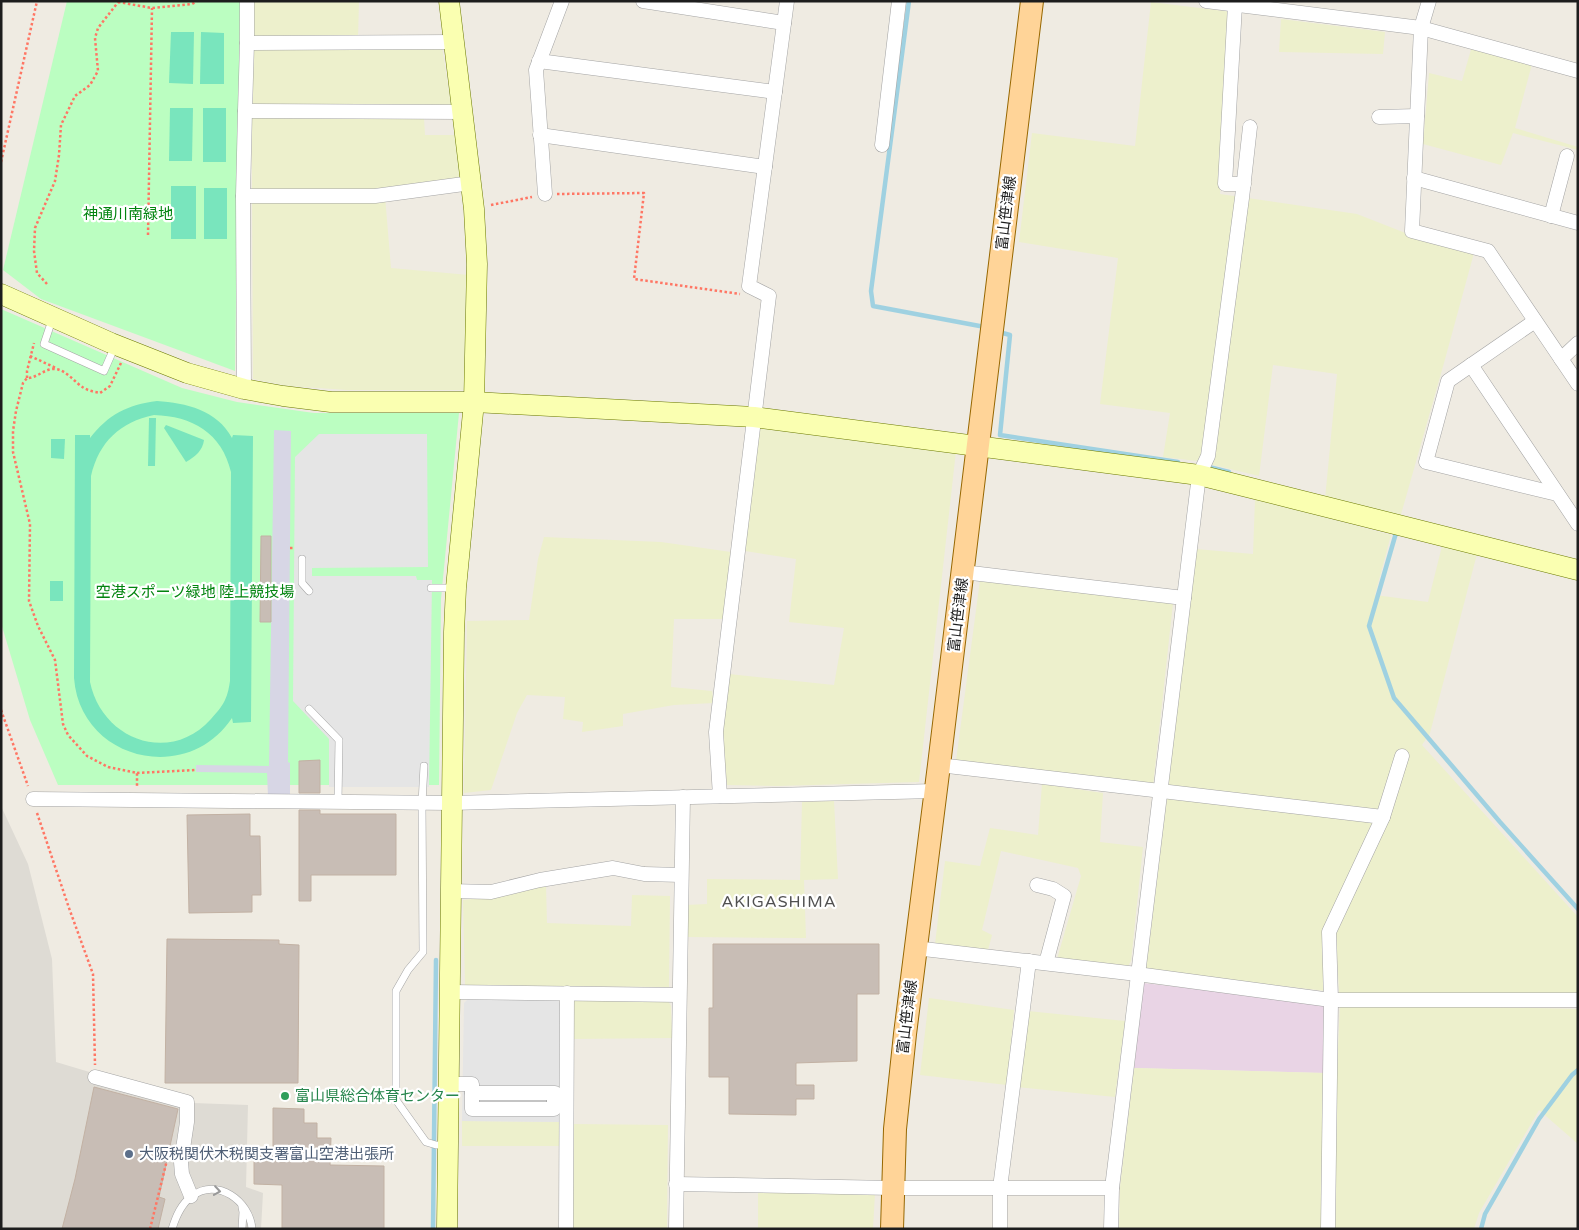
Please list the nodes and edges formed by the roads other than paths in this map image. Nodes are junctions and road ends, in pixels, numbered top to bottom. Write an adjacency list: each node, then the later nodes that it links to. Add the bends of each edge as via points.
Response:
1 (247, 1): 14 (street)
2 (449, 1): 13 (street)
3 (562, 1): 15 (street)
4 (643, 1): 11 (street)
5 (787, 1): 11 (street)
6 (899, 1): 24 (street)
7 (1032, 1): 45 (main road, 富山笹津線)
8 (1206, 1): 10 (street)
9 (1429, 1): 12 (street)
10 (1236, 5): 12 (street); 29 (street, via 1225,184)
11 (784, 23): 17 (street)
12 (1421, 28): 16 (street); 20 (street)
13 (454, 42): 14 (street); 19 (street)
14 (247, 43): 18 (street)
15 (539, 61): 17 (street); 23 (street, via 536,70)
16 (1578, 71)
17 (775, 92): 26 (street)
18 (245, 111): 19 (street); 31 (street)
19 (462, 112): 28 (street)
20 (1417, 116): 21 (street); 27 (street)
21 (1379, 117)
22 (1250, 127): 29 (street)
23 (540, 135): 26 (street); 30 (street)
24 (882, 145)
25 (1567, 156): 32 (street)
26 (765, 167): 44 (street, via 749,286 769,296)
27 (1414, 178): 32 (street); 36 (street, via 1412,231 1488,251)
28 (471, 183): 31 (street, via 375,196); 43 (street, via 477,264)
29 (1244, 184): 46 (street, via 1208,456)
30 (545, 194)
31 (243, 196): 42 (street)
32 (1551, 216): 33 (street)
33 (1578, 223)
34 (1, 294): 35 (street)
35 (53, 317): 38 (street); 38 (lane, via 44,344 104,371)
36 (1535, 321): 39 (street); 40 (street)
37 (1578, 343): 39 (street)
38 (122, 348): 42 (street, via 187,373)
39 (1561, 359): 41 (street)
40 (1471, 365): 47 (street); 47 (street, via 1448,381 1426,462)
41 (1578, 384)
42 (244, 389): 43 (street, via 331,402)
43 (474, 402): 44 (street); 53 (street)
44 (754, 417): 45 (street); 62 (street, via 716,732)
45 (978, 447): 46 (street); 51 (main road, 富山笹津線)
46 (1199, 474): 50 (street); 55 (street)
47 (1557, 494): 48 (street)
48 (1578, 524)
49 (302, 559): 54 (lane, via 302,583)
50 (1578, 570)
51 (963, 572): 55 (street); 59 (main road, 富山笹津線)
52 (431, 588): 53 (lane)
53 (456, 588): 67 (street)
54 (309, 590)
55 (1184, 598): 61 (street)
56 (309, 709): 65 (lane, via 339,740)
57 (1402, 756): 68 (street)
58 (424, 766): 66 (lane)
59 (939, 766): 60 (main road, 富山笹津線); 61 (street)
60 (935, 791): 62 (street); 72 (main road, 富山笹津線)
61 (1160, 791): 68 (street); 75 (street)
62 (720, 796): 63 (street)
63 (683, 797): 67 (street); 69 (street)
64 (33, 799): 65 (street, via 171,804)
65 (338, 802): 66 (street)
66 (422, 803): 67 (street); 84 (lane, via 423,952 396,991 396,1100 426,1142)
67 (451, 803): 71 (street)
68 (1382, 817): 79 (street, via 1330,932)
69 (681, 875): 71 (street, via 644,874 613,868 491,892); 78 (street)
70 (1037, 886): 74 (street, via 1053,889 1064,896)
71 (450, 891): 76 (street)
72 (915, 948): 73 (street); 86 (main road, 富山笹津線, via 895,1129)
73 (1029, 961): 74 (street); 87 (street)
74 (1046, 963): 75 (street)
75 (1138, 974): 79 (street); 88 (street)
76 (451, 992): 77 (street); 82 (street)
77 (567, 993): 78 (street); 83 (street)
78 (679, 995): 85 (street)
79 (1331, 1000): 80 (street); 100 (street)
80 (1578, 1000)
81 (95, 1077): 89 (street, via 139,1085 187,1102 181,1162)
82 (449, 1084): 83 (street, via 472,1084 472,1109 554,1109); 84 (street)
83 (560, 1100): 95 (street)
84 (438, 1145): 94 (street)
85 (676, 1184): 86 (street); 96 (street)
86 (893, 1188): 87 (street); 97 (main road, 富山笹津線)
87 (1000, 1188): 88 (street); 98 (street)
88 (1112, 1188): 99 (street)
89 (190, 1196): 90 (lane, one-way to 90, via 217,1190); 91 (lane)
90 (236, 1198): 92 (lane, via 243,1212); 93 (lane, via 248,1214)
91 (172, 1229)
92 (242, 1229)
93 (252, 1229)
94 (447, 1229)
95 (566, 1229)
96 (676, 1229)
97 (892, 1229)
98 (1000, 1229)
99 (1111, 1229)
100 (1328, 1229)

